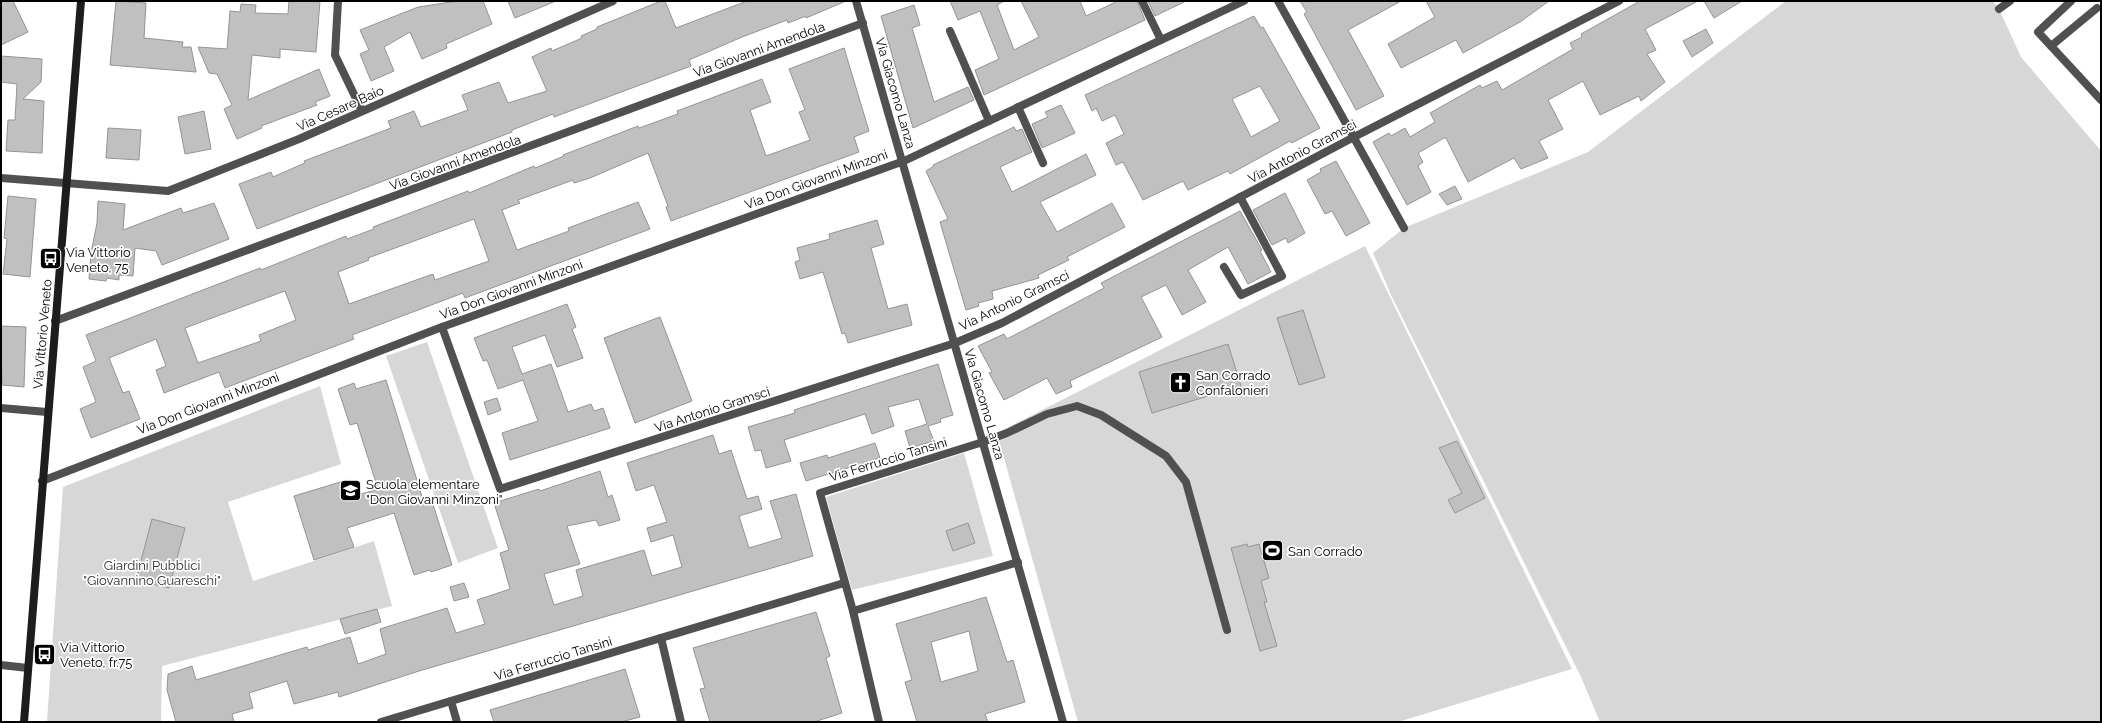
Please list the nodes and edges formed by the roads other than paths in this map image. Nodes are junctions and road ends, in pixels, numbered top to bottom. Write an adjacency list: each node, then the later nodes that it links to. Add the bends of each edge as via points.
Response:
1 (81, 1): 25 (main road, Via Vittorio Veneto)
2 (338, 1): 19 (street, via 335,55)
3 (613, 1): 19 (street, Via Cesare Baio)
4 (856, 1): 13 (street, Via Giacomo Lanza)
5 (1142, 1): 15 (street)
6 (1244, 1): 15 (street, Via Don Giovanni Minzoni)
7 (1278, 1): 21 (street)
8 (1619, 1): 21 (street, Via Antonio Gramsci)
9 (2010, 1): 12 (street)
10 (2071, 1): 16 (street, via 2038,32)
11 (2097, 8): 16 (street)
12 (1999, 9)
13 (863, 23): 22 (street, Via Giacomo Lanza); 29 (street, Via Giovanni Amendola)
14 (950, 31): 20 (street)
15 (1161, 40): 18 (street, Via Don Giovanni Minzoni)
16 (2051, 46): 17 (street)
17 (2101, 100)
18 (1018, 107): 20 (street, Via Don Giovanni Minzoni); 23 (street)
19 (362, 112): 25 (street, Via Cesare Baio, via 168,191)
20 (989, 121): 22 (street, Via Don Giovanni Minzoni)
21 (1354, 137): 26 (street, Via Antonio Gramsci); 27 (street)
22 (904, 161): 30 (street, Via Don Giovanni Minzoni); 31 (street, Via Giacomo Lanza)
23 (1043, 163)
24 (1, 178): 25 (street, Via Cesare Baio)
25 (66, 183): 29 (main road, Via Vittorio Veneto)
26 (1240, 197): 28 (street, via 1282,276 1242,295); 31 (street, Via Antonio Gramsci, via 1002,323)
27 (1404, 228)
28 (1224, 267)
29 (55, 321): 33 (main road, Via Vittorio Veneto)
30 (442, 327): 31 (street, Via Antonio Gramsci, via 500,490); 35 (street, Via Don Giovanni Minzoni)
31 (955, 343): 34 (street, Via Giacomo Lanza)
32 (1, 408): 33 (street)
33 (48, 412): 35 (main road, Via Vittorio Veneto)
34 (984, 442): 36 (street, Via Giacomo Lanza); 37 (street, Via Ferruccio Tansini, via 820,493); 39 (street, via 1047,414 1077,406 1102,415 1166,456 1186,482)
35 (42, 481): 42 (main road, Via Vittorio Veneto)
36 (1018, 562): 38 (street); 49 (street, Via Giacomo Lanza)
37 (844, 583): 38 (street, Via Ferruccio Tansini); 40 (street, Via Ferruccio Tansini)
38 (853, 610): 48 (street, Via Ferruccio Tansini)
39 (1227, 630)
40 (661, 638): 43 (street, Via Ferruccio Tansini); 47 (street)
41 (1, 665): 42 (street)
42 (28, 668): 44 (main road, Via Vittorio Veneto)
43 (451, 701): 45 (street, Via Ferruccio Tansini); 46 (street)
44 (24, 722)
45 (382, 722)
46 (457, 722)
47 (681, 722)
48 (879, 722)
49 (1063, 722)

